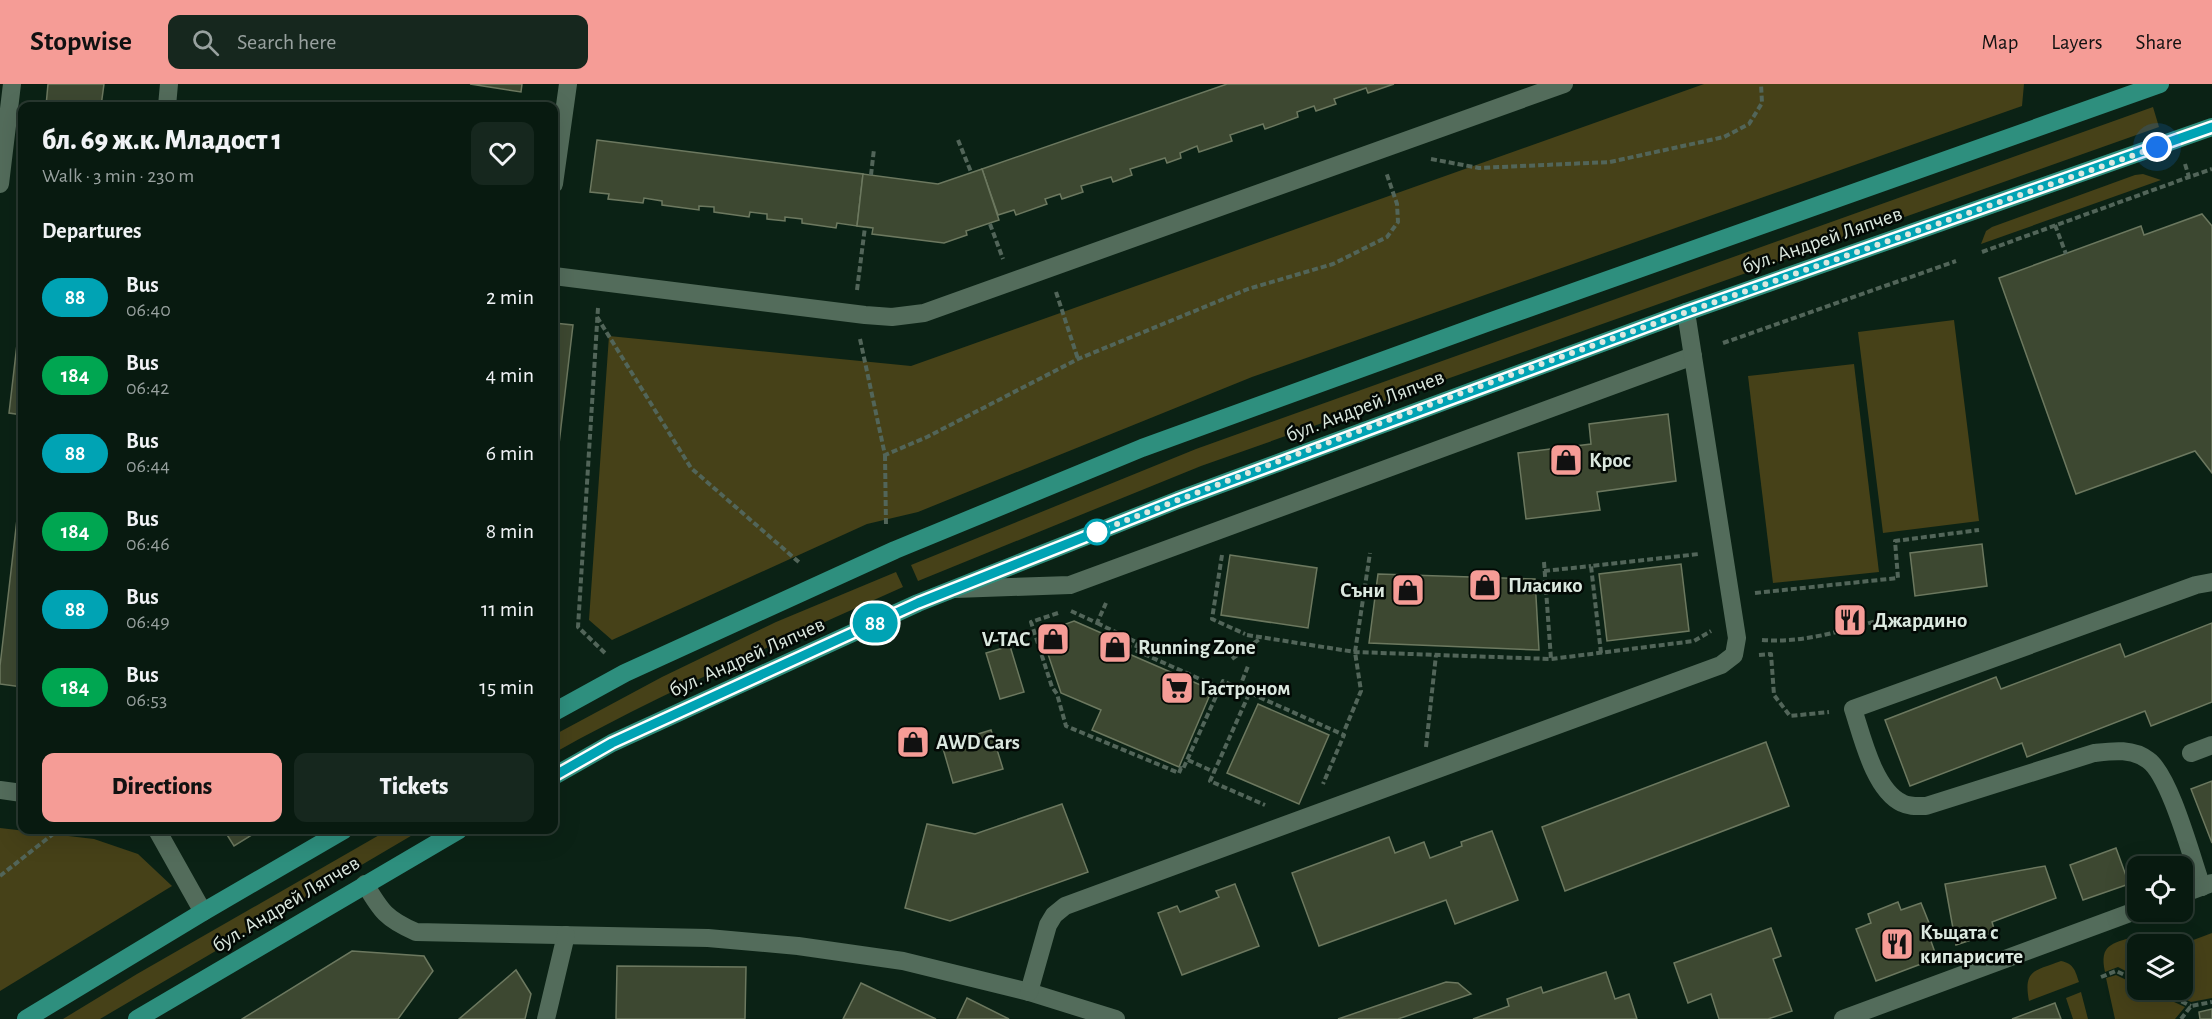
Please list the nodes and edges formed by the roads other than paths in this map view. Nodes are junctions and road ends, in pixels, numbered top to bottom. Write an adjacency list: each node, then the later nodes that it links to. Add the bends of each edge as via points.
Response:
1 (12, 84): 9 (street)
2 (170, 84): 6 (street)
3 (568, 84): 8 (street)
4 (1564, 84): 10 (street, via 924,314 855,314)
5 (2160, 84): 15 (main road, бул. Андрей Ляпчев, via 1142,448 895,550 625,672)
6 (168, 102)
7 (2212, 127): 11 (main road, бул. Андрей Ляпчев)
8 (558, 155)
9 (0, 184)
10 (558, 277)
11 (1686, 312): 12 (street); 14 (main road, бул. Андрей Ляпчев, via 1178,500)
12 (1693, 356): 14 (street, via 1070,585); 29 (street, via 1737,638 1734,655 1720,665 1065,906 1048,925)
13 (2212, 582): 25 (street, via 1852,709 1873,768 1887,790 1900,802 1912,806 1926,806 2094,753 2131,752 2149,760 2168,791)
14 (953, 589): 18 (main road, бул. Андрей Ляпчев, via 612,743)
15 (558, 710)
16 (2212, 745): 17 (street)
17 (2191, 753)
18 (558, 774)
19 (0, 790): 20 (street)
20 (18, 792)
21 (159, 834): 26 (street)
22 (337, 834): 26 (main road, бул. Андрей Ляпчев)
23 (452, 834): 24 (main road, бул. Андрей Ляпчев)
24 (365, 884): 28 (street, via 394,923 416,932); 31 (main road, бул. Андрей Ляпчев)
25 (2207, 885)
26 (203, 912): 30 (main road, бул. Андрей Ляпчев)
27 (2127, 914): 34 (street)
28 (566, 936): 29 (street, via 708,938 798,946 903,961); 32 (street)
29 (1029, 992): 33 (street)
30 (26, 1019)
31 (137, 1019)
32 (546, 1019)
33 (1116, 1019)
34 (1844, 1019)

